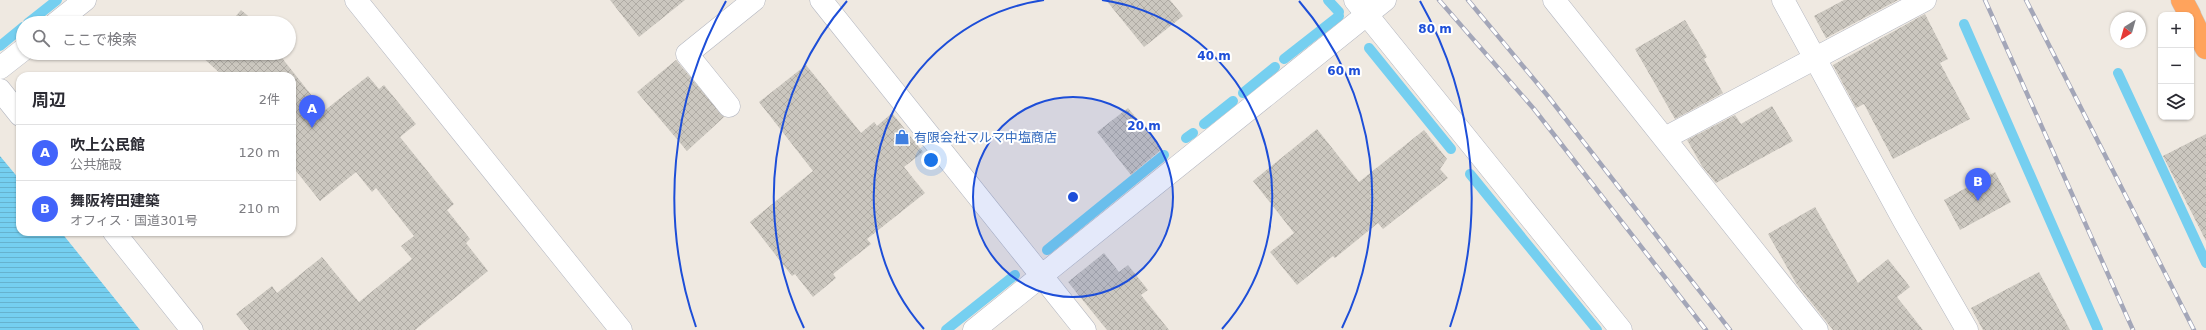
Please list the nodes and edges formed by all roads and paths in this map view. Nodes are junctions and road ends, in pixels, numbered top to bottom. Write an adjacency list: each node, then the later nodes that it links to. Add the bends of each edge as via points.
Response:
1 (85, 0): 12 (street)
2 (356, 0): 25 (street)
3 (754, 0): 19 (street, via 687,54)
4 (821, 0): 23 (street)
5 (1385, 0): 10 (street)
6 (1554, 0): 21 (street)
7 (1783, 0): 16 (street)
8 (1926, 0): 16 (street)
9 (2182, 0): 11 (highway)
10 (1361, 7): 23 (street); 28 (street)
11 (2188, 12)
12 (65, 16)
13 (2194, 24): 14 (highway)
14 (2206, 48)
15 (16, 55): 17 (street)
16 (1815, 59): 21 (street); 30 (street)
17 (0, 68)
18 (0, 90): 20 (street)
19 (729, 106)
20 (16, 110)
21 (1665, 138): 29 (street)
22 (117, 236): 24 (street)
23 (1042, 276): 26 (street); 27 (street)
24 (192, 330)
25 (621, 330)
26 (974, 330)
27 (1085, 330)
28 (1622, 330)
29 (1817, 330)
30 (1967, 330)

